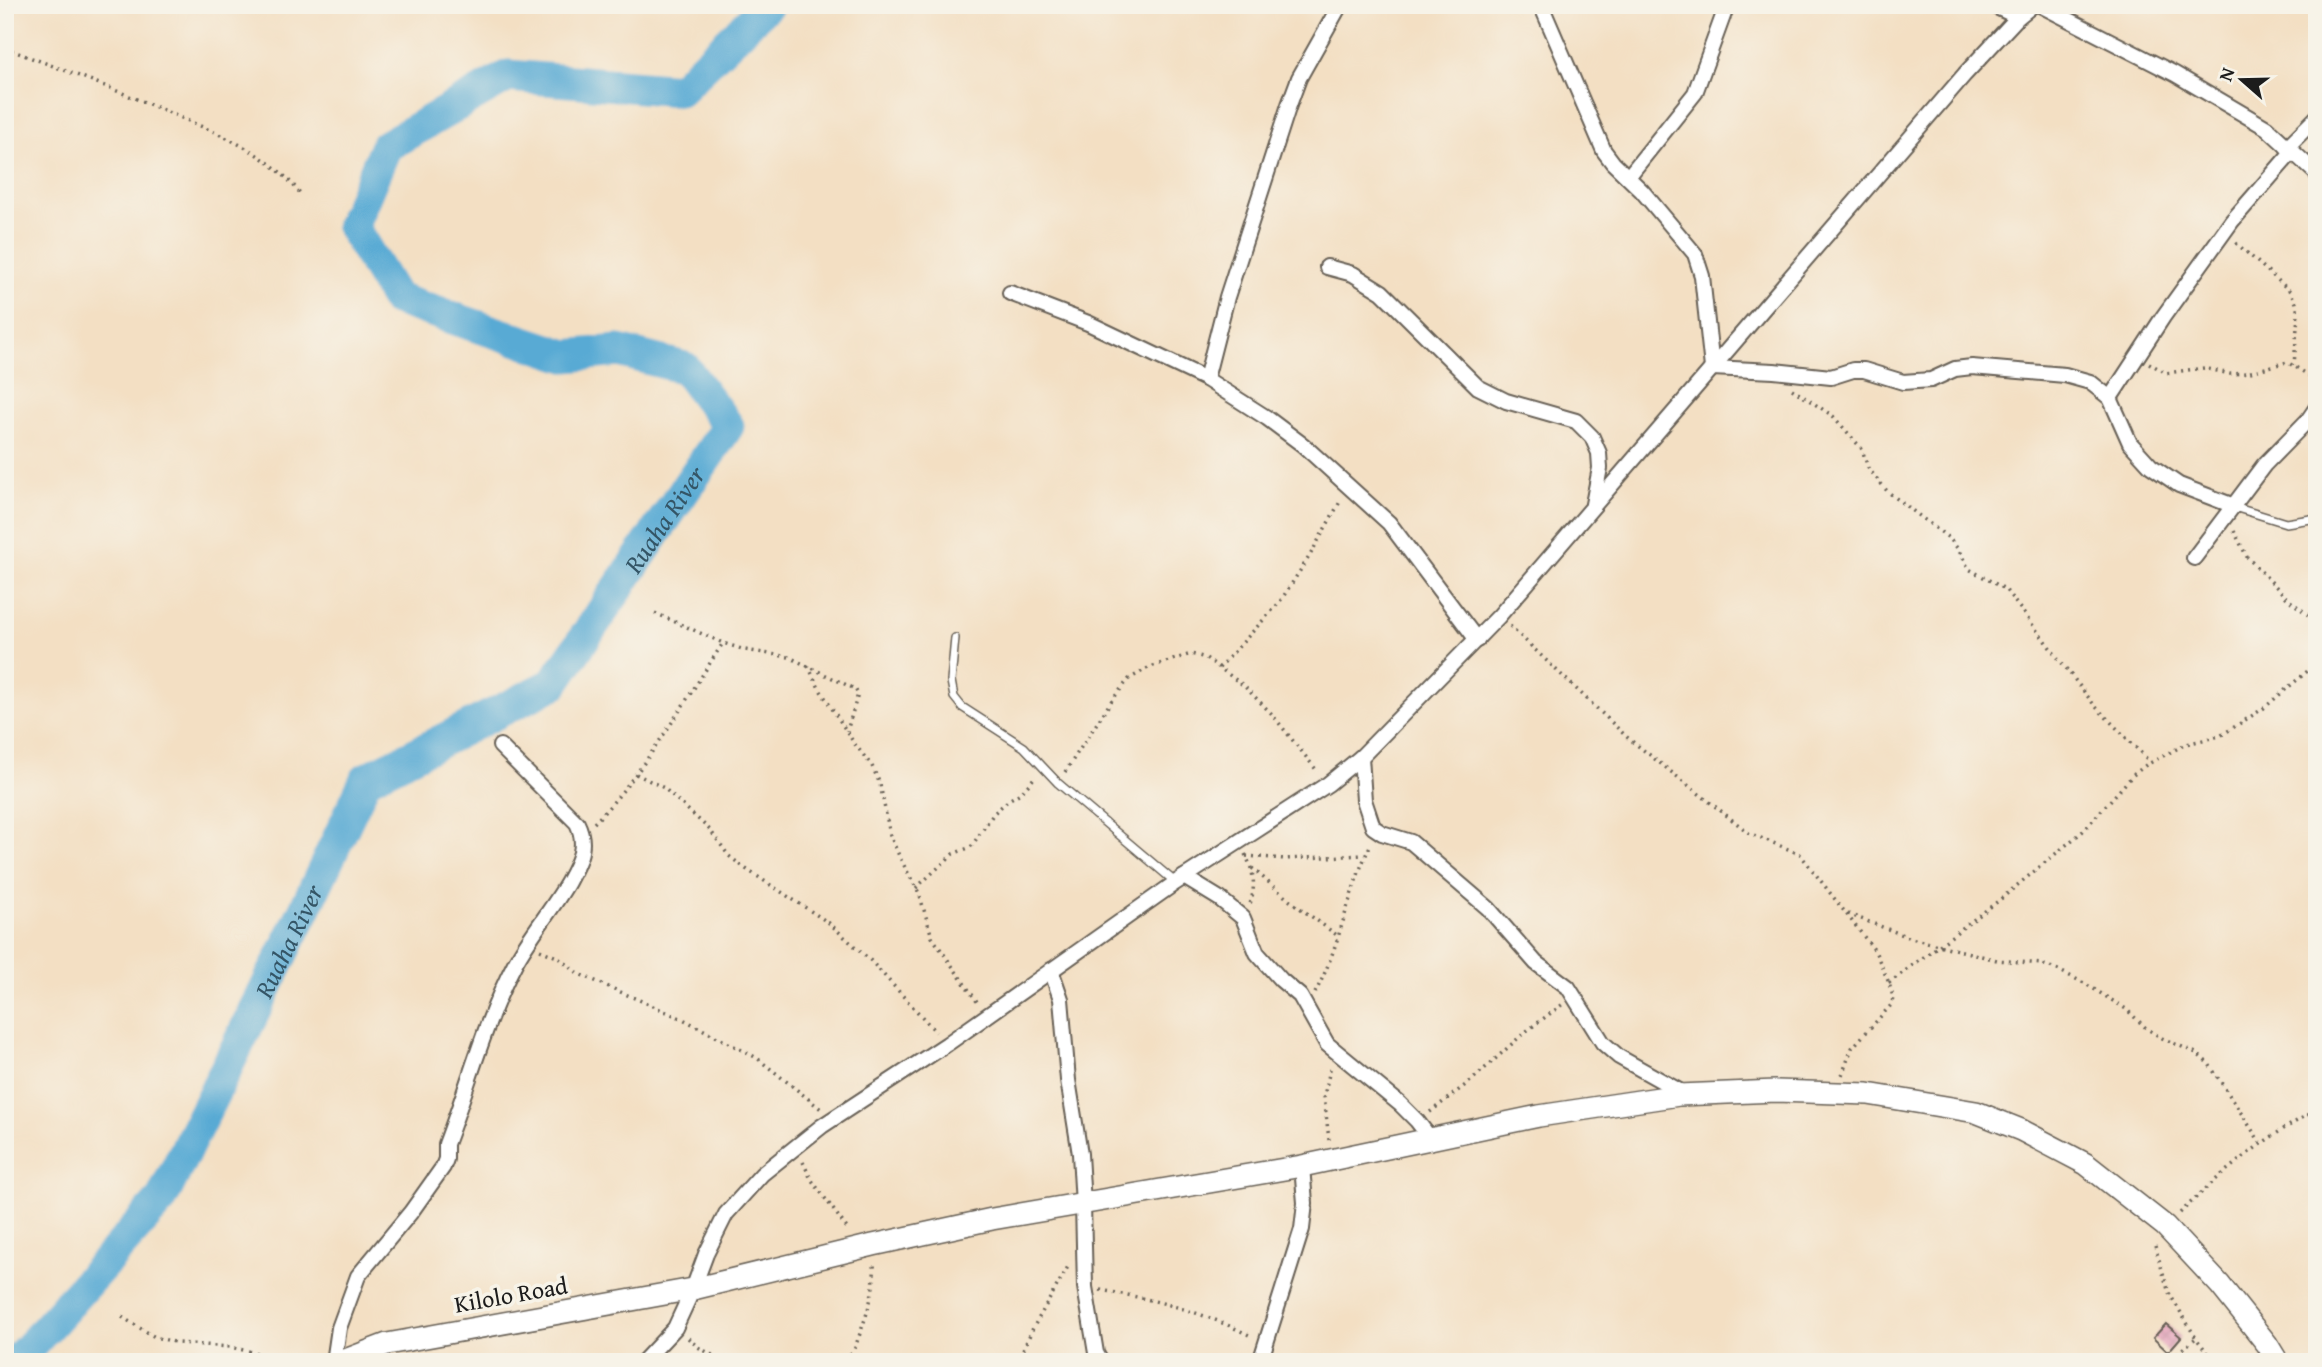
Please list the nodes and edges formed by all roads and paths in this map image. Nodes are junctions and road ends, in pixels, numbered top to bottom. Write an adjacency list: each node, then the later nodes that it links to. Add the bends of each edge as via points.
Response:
1 (1340, 5): 20 (street, via 1289,104 1227,297)
2 (1541, 5): 12 (street, via 1604,151)
3 (1727, 5): 12 (street, via 1695,93)
4 (1992, 5): 7 (street)
5 (2033, 5): 7 (street)
6 (2040, 5): 10 (street, via 2175,74 2267,128)
7 (2018, 16): 19 (street)
8 (5, 48): 13 (path, via 239,143 287,177)
9 (2317, 117): 10 (street)
10 (2290, 150): 11 (street); 14 (street)
11 (2317, 174)
12 (1628, 177): 19 (street, via 1700,265)
13 (300, 193)
14 (2223, 233): 17 (street); 18 (path, via 2290,291 2298,315)
15 (1327, 267): 26 (street, via 1353,274 1382,292 1478,387 1506,401 1576,421 1592,437 1598,453)
16 (1010, 293): 20 (street, via 1088,323)
17 (2138, 356): 18 (path, via 2166,373 2204,368 2247,373 2287,362); 23 (street)
18 (2294, 365): 21 (path)
19 (1712, 368): 23 (street, via 1831,377 1864,370 1903,382 1931,380 1955,369 2006,369 2064,374 2090,382); 26 (street)
20 (1206, 379): 25 (street, via 1267,418)
21 (2317, 380)
22 (1783, 384): 43 (path, via 1833,416 1862,449 1868,468 1888,492 1950,539 1969,569 2005,589 2095,706)
23 (2110, 398): 27 (street, via 2130,443 2151,466)
24 (2317, 407): 27 (street, via 2264,465)
25 (1349, 486): 34 (street, via 1389,523); 38 (path, via 1279,603)
26 (1593, 506): 31 (street)
27 (2230, 512): 28 (lane, via 2286,523); 29 (street); 32 (path, via 2247,557)
28 (2317, 518)
29 (2194, 558)
30 (654, 613): 35 (path)
31 (1499, 615): 34 (street); 55 (path, via 1628,738 1749,833 1800,854)
32 (2317, 622)
33 (955, 638): 42 (lane, via 954,697)
34 (1477, 640): 41 (street)
35 (723, 643): 37 (path, via 778,654); 44 (path)
36 (2317, 663): 43 (path, via 2264,708 2220,736 2186,744)
37 (808, 666): 39 (path); 39 (path, via 858,694)
38 (1219, 667): 45 (path, via 1191,654 1137,673 1112,700); 46 (path, via 1271,713)
39 (847, 731): 54 (path, via 880,784 890,835)
40 (500, 746): 48 (street, via 577,822)
41 (1361, 757): 46 (street); 47 (street, via 1364,800)
42 (1037, 761): 45 (lane); 54 (path, via 1037,774 1030,785 994,813 971,846 953,854)
43 (2150, 762): 59 (path, via 2082,832)
44 (636, 774): 48 (path); 65 (path, via 664,788 710,830 729,856 829,923 870,960)
45 (1058, 783): 53 (lane)
46 (1328, 784): 49 (street)
47 (1378, 830): 50 (path); 62 (street, via 1411,842 1429,856)
48 (583, 835): 58 (street, via 579,861)
49 (1235, 844): 51 (path); 53 (street)
50 (1365, 855): 51 (path); 57 (path)
51 (1247, 856): 52 (path)
52 (1252, 868): 56 (path, via 1254,892); 57 (path)
53 (1180, 880): 56 (street, via 1220,900); 60 (street)
54 (916, 888): 64 (path, via 932,937)
55 (1846, 914): 59 (path); 61 (path, via 1875,951)
56 (1243, 918): 63 (street, via 1257,953)
57 (1338, 937): 63 (path)
58 (526, 945): 70 (path, via 757,1058); 89 (street, via 503,987 446,1144 446,1159 411,1212 358,1276)
59 (1940, 945): 61 (path); 72 (path, via 1997,960 2042,964 2111,999 2162,1038 2209,1064)
60 (1051, 970): 64 (street); 76 (street, via 1061,999)
61 (1889, 983): 67 (path, via 1892,1004 1853,1048)
62 (1575, 996): 68 (street, via 1603,1043 1629,1064); 71 (path, via 1549,1012 1472,1080)
63 (1308, 1007): 66 (street, via 1321,1035)
64 (987, 1016): 65 (street)
65 (947, 1044): 70 (street)
66 (1335, 1050): 71 (street, via 1401,1104); 74 (path, via 1324,1096)
67 (1835, 1093): 68 (main road, Kilolo Road); 77 (main road, Kilolo Road, via 1976,1112 2086,1164)
68 (1686, 1095): 71 (main road, Kilolo Road)
69 (2317, 1110): 72 (path)
70 (834, 1119): 73 (street)
71 (1424, 1130): 74 (main road, Kilolo Road)
72 (2260, 1142): 78 (path)
73 (796, 1147): 80 (path, via 811,1179); 82 (street, via 762,1174 726,1214)
74 (1332, 1159): 75 (main road, Kilolo Road)
75 (1302, 1166): 76 (main road, Kilolo Road); 86 (street, via 1302,1229)
76 (1083, 1204): 79 (street); 80 (main road, Kilolo Road)
77 (2148, 1213): 78 (main road, Kilolo Road); 85 (path, via 2169,1293)
78 (2165, 1226): 100 (main road, Kilolo Road, via 2220,1285)
79 (1082, 1241): 81 (street); 95 (path)
80 (864, 1247): 82 (main road, Kilolo Road); 87 (path, via 875,1282)
81 (1085, 1287): 86 (path, via 1187,1309); 96 (street)
82 (693, 1289): 84 (street); 90 (main road, Kilolo Road, via 387,1344)
83 (122, 1317): 88 (path, via 178,1343 230,1347)
84 (675, 1328): 91 (street); 92 (path)
85 (2196, 1338): 98 (path); 99 (path)
86 (1265, 1344): 97 (street)
87 (853, 1353): 93 (path); 94 (path)
88 (284, 1362)
89 (334, 1362)
90 (340, 1362)
91 (643, 1362)
92 (725, 1362)
93 (838, 1362)
94 (850, 1362)
95 (1017, 1362)
96 (1101, 1362)
97 (1261, 1362)
98 (2166, 1362)
99 (2215, 1362)
100 (2278, 1362)

